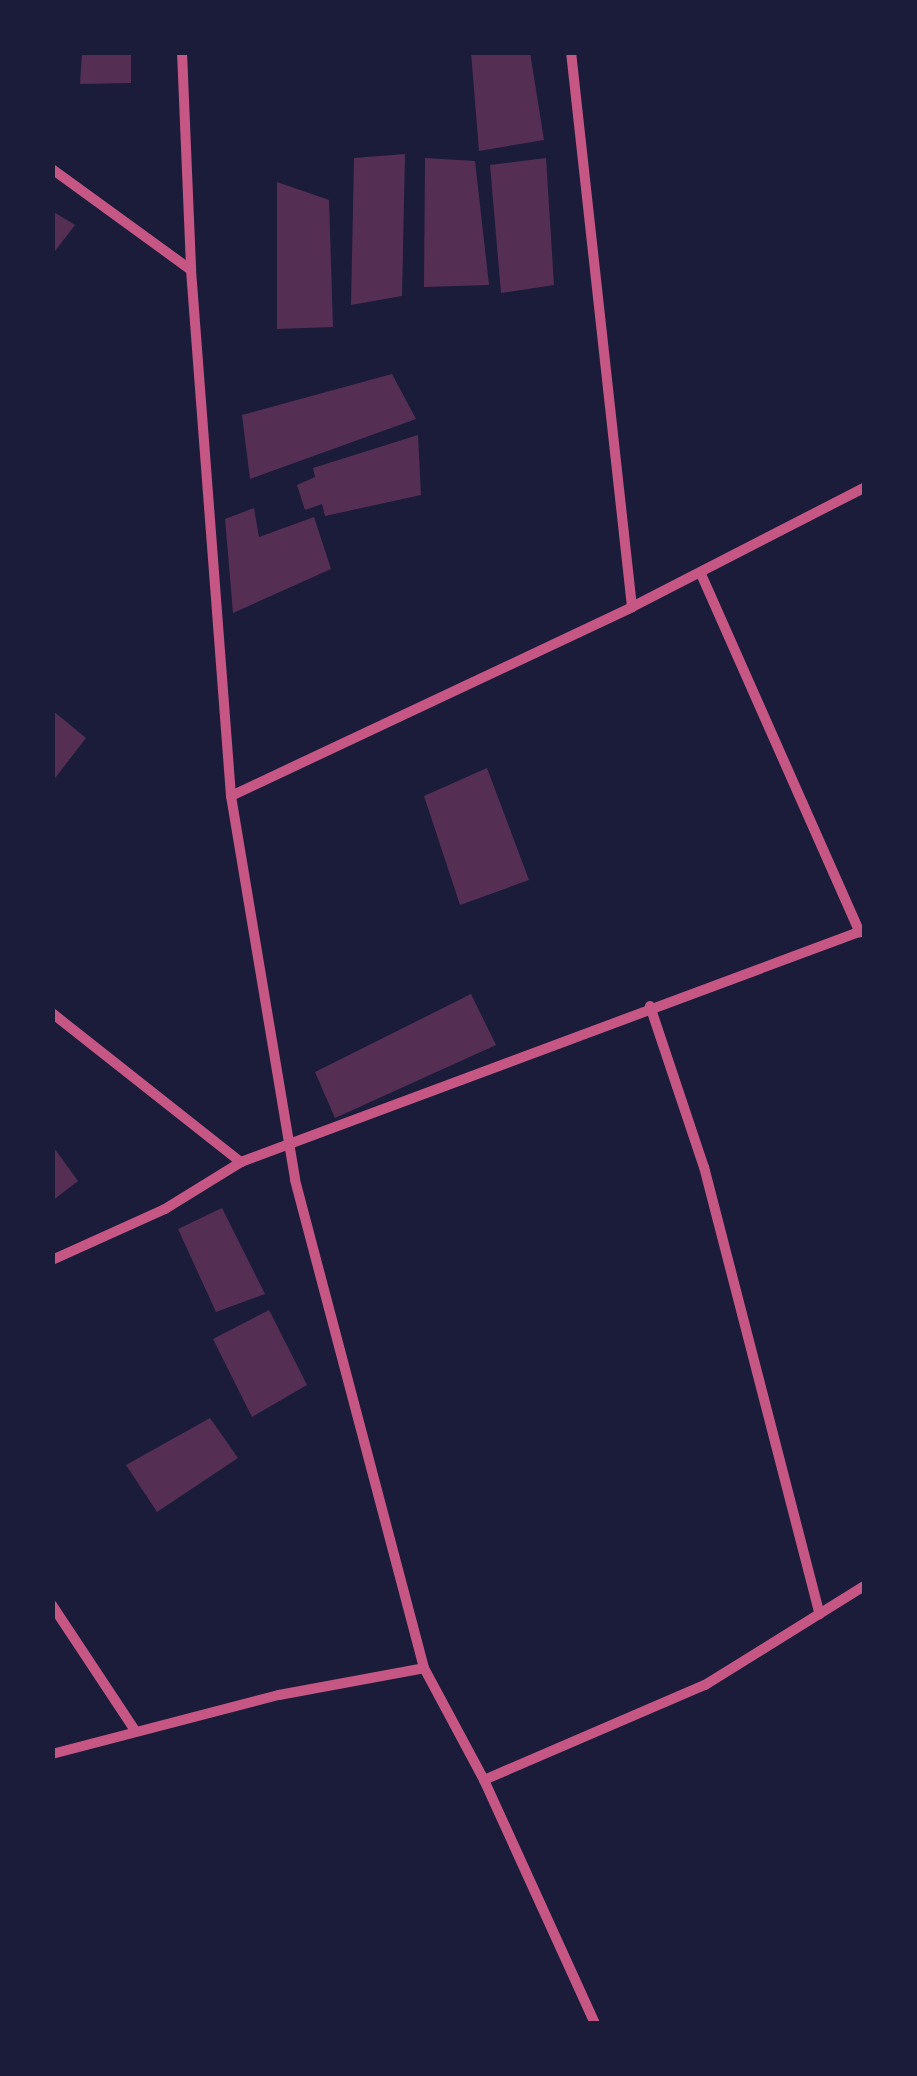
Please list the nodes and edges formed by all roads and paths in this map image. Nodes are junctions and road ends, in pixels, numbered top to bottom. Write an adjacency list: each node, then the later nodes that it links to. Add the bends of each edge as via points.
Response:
1 (182, 52): 4 (street)
2 (571, 52): 7 (street)
3 (52, 169): 4 (street)
4 (191, 270): 8 (street)
5 (864, 488): 6 (street)
6 (701, 574): 7 (street); 9 (street)
7 (632, 607): 8 (street)
8 (231, 796): 12 (street)
9 (862, 931): 10 (street)
10 (650, 1006): 12 (street); 17 (street, via 704,1168)
11 (52, 1013): 13 (street)
12 (290, 1147): 13 (street); 18 (street)
13 (241, 1162): 14 (street, via 165,1209)
14 (52, 1260)
15 (864, 1586): 17 (street)
16 (52, 1605): 19 (street)
17 (820, 1614): 21 (street, via 706,1685)
18 (424, 1668): 19 (street); 21 (street)
19 (134, 1729): 20 (street)
20 (52, 1754)
21 (484, 1780): 22 (street)
22 (595, 2024)

